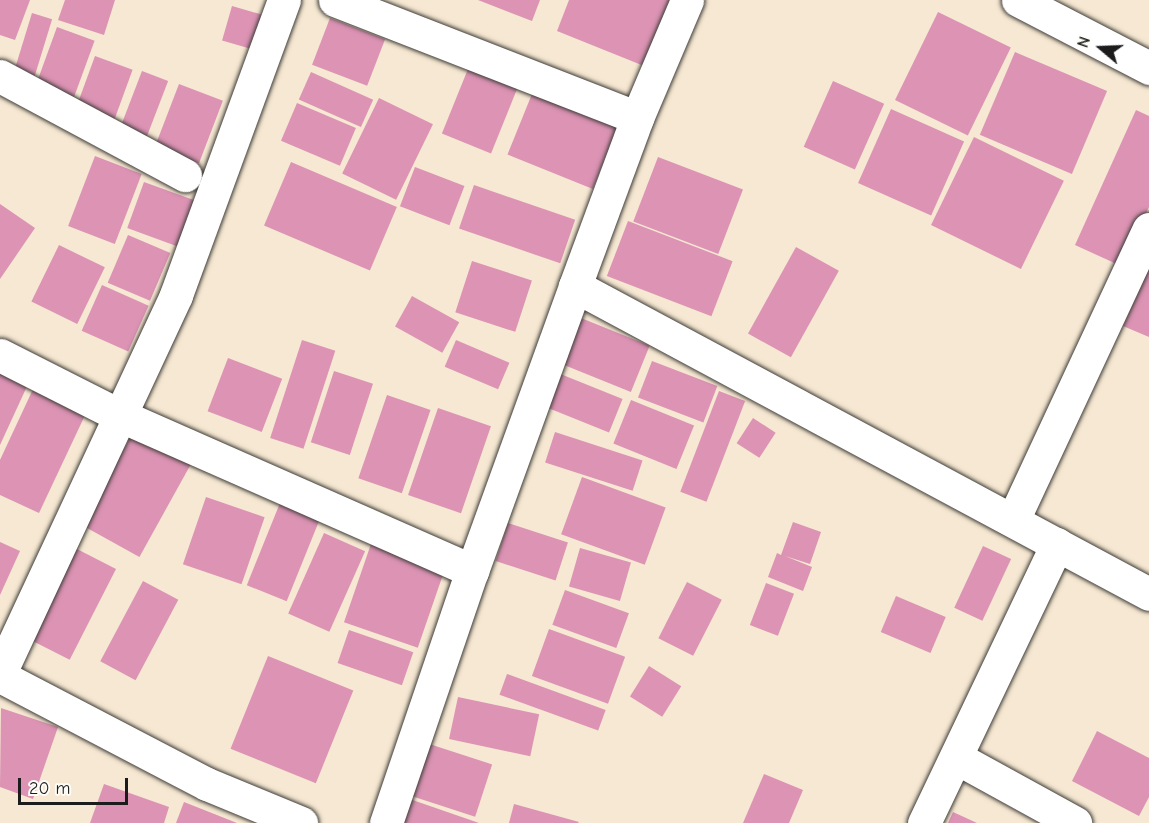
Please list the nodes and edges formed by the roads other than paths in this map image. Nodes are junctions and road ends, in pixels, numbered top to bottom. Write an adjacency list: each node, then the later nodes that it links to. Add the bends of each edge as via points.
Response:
1 (285, 0): 12 (street, via 176,295)
2 (335, 0): 7 (street)
3 (687, 0): 7 (street)
4 (1018, 0): 5 (street)
5 (1149, 68)
6 (0, 76): 8 (street)
7 (637, 118): 10 (street)
8 (185, 175)
9 (1149, 229): 13 (street)
10 (575, 286): 13 (street); 15 (street)
11 (0, 355): 12 (street)
12 (119, 415): 15 (street); 17 (street)
13 (1013, 520): 14 (street)
14 (1057, 544): 16 (street); 18 (street)
15 (472, 571): 20 (street)
16 (1149, 594)
17 (0, 674): 19 (street, via 207,784)
18 (957, 758): 21 (street); 22 (street)
19 (301, 823)
20 (386, 823)
21 (924, 823)
22 (1075, 823)

